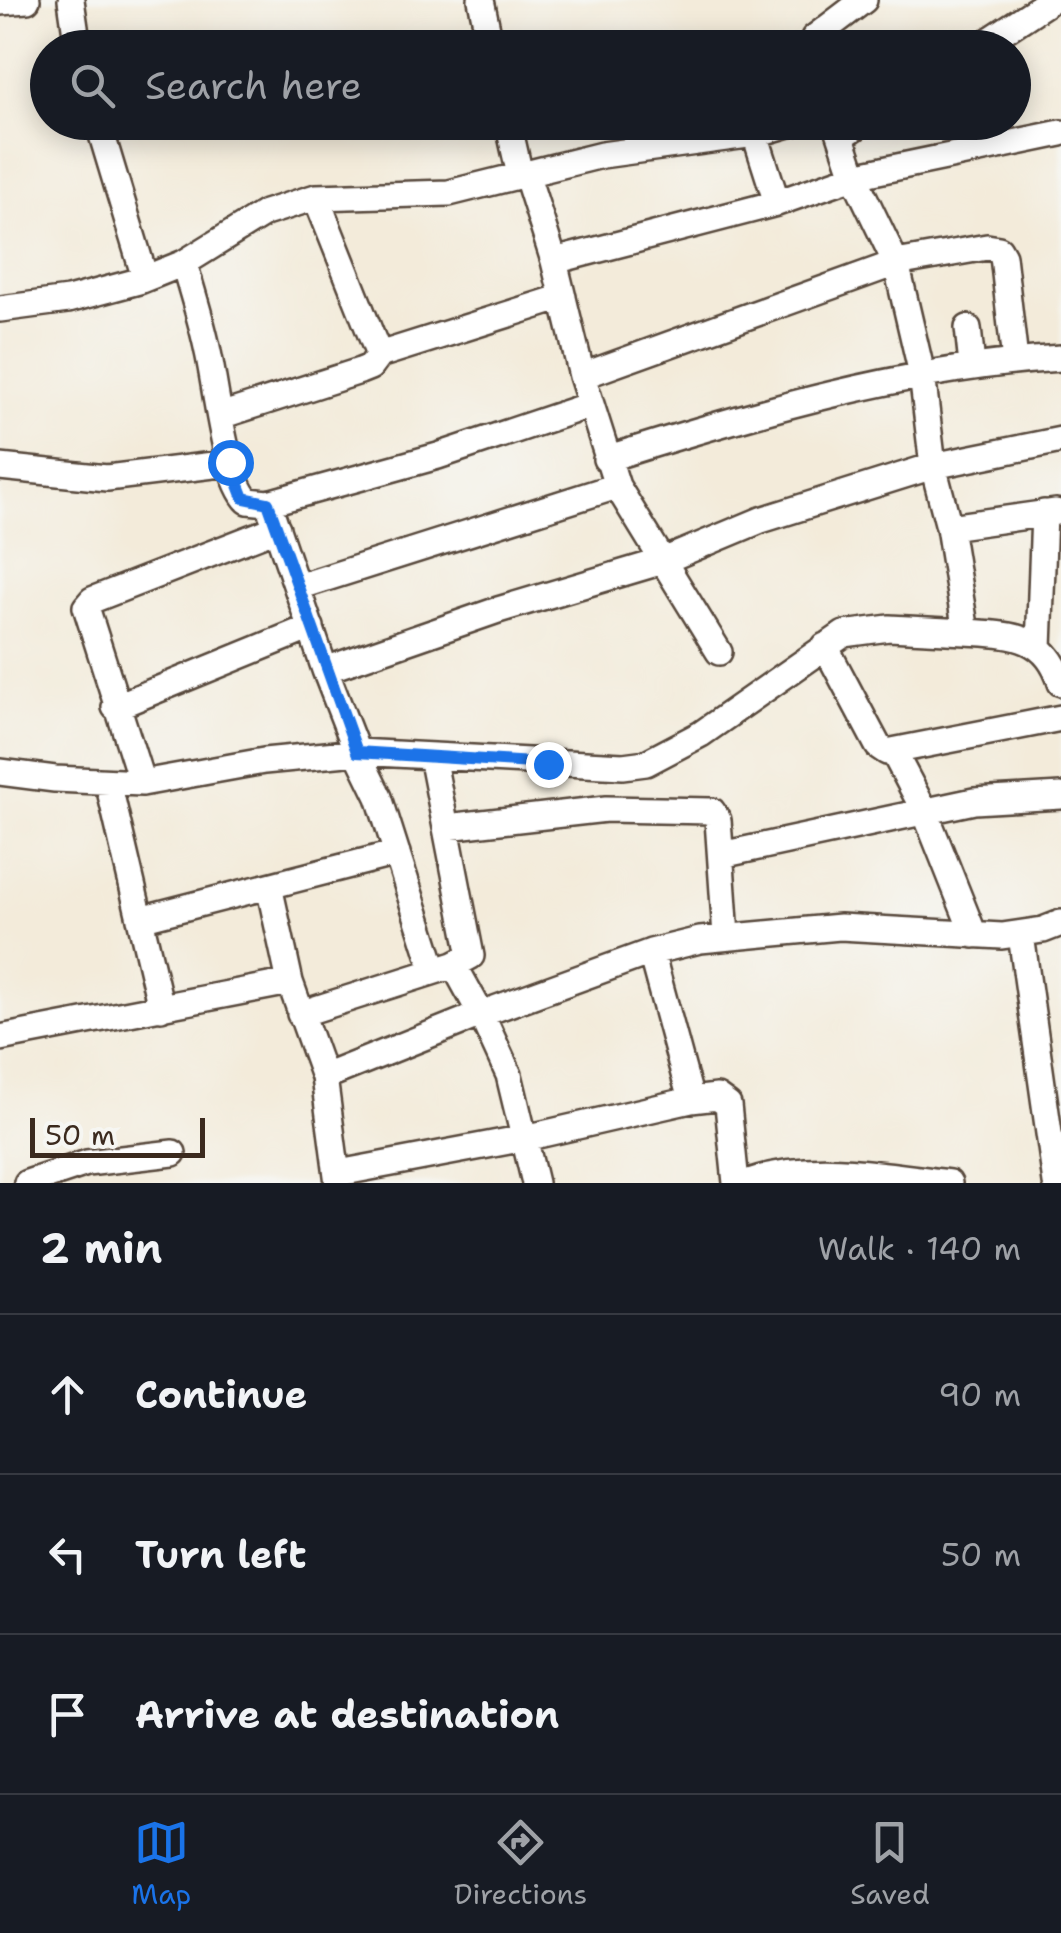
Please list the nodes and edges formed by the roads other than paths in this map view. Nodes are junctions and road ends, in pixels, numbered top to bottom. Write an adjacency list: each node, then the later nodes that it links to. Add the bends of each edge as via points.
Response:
1 (27, 0): 6 (street)
2 (72, 0): 7 (street)
3 (481, 0): 8 (street)
4 (864, 0): 9 (street)
5 (1050, 0): 10 (street)
6 (0, 2)
7 (76, 30)
8 (487, 30)
9 (825, 30)
10 (1005, 30)
11 (1061, 133): 12 (street)
12 (1031, 139)
13 (104, 140): 26 (street)
14 (513, 140): 19 (street)
15 (700, 140): 19 (street)
16 (757, 140): 22 (street)
17 (842, 140): 20 (street)
18 (1027, 140): 20 (street)
19 (523, 174): 21 (street, via 449,193); 23 (street)
20 (854, 176): 22 (street); 25 (street)
21 (316, 198): 24 (street, via 265,212); 30 (street)
22 (777, 203): 23 (street)
23 (554, 261): 27 (street)
24 (184, 263): 26 (street); 37 (street)
25 (896, 263): 32 (street, via 999,250); 34 (street); 35 (street)
26 (146, 278): 28 (street, via 68,300)
27 (564, 297): 30 (street); 35 (street)
28 (0, 308)
29 (968, 328): 33 (street)
30 (379, 355): 37 (street, via 370,367)
31 (1061, 358): 32 (street)
32 (1015, 361): 33 (street)
33 (972, 365): 34 (street)
34 (922, 374): 39 (street); 41 (street)
35 (582, 376): 36 (street)
36 (590, 405): 39 (street); 44 (street)
37 (220, 416): 40 (street)
38 (1061, 440): 41 (street)
39 (606, 459): 43 (street)
40 (230, 462): 42 (street, via 107,478); 44 (street, via 244,498)
41 (933, 466): 46 (street); 48 (street, via 761,520)
42 (0, 467)
43 (616, 486): 48 (street); 49 (street)
44 (268, 503): 47 (street)
45 (1052, 512): 46 (street); 50 (street)
46 (949, 527): 52 (street)
47 (276, 528): 49 (street); 58 (street, via 92,600 86,615)
48 (663, 561): 55 (street); 56 (street)
49 (298, 587): 51 (street)
50 (1051, 614): 54 (street)
51 (311, 627): 56 (street); 58 (street)
52 (966, 632): 53 (street, via 862,630); 54 (street, via 1019,637)
53 (825, 646): 60 (street, via 878,746); 62 (street, via 714,725 646,762)
54 (1040, 648): 57 (street, via 1055,663)
55 (719, 652)
56 (325, 670): 61 (street)
57 (1061, 683)
58 (115, 708): 65 (street)
59 (1061, 718): 60 (street)
60 (893, 751): 67 (street)
61 (357, 752): 62 (street); 65 (street); 69 (street)
62 (432, 756): 68 (street)
63 (0, 772): 64 (street)
64 (108, 782): 65 (street); 72 (street)
65 (142, 783)
66 (1061, 796): 67 (street, via 974,800)
67 (925, 812): 70 (street); 74 (street)
68 (446, 827): 70 (street, via 589,810 712,811); 78 (street, via 471,950 466,960)
69 (397, 853): 71 (street); 78 (street)
70 (721, 855): 76 (street)
71 (269, 886): 72 (street); 79 (street)
72 (140, 918): 80 (street)
73 (1061, 922): 75 (street)
74 (974, 934): 75 (street); 76 (street, via 840,927)
75 (1021, 934): 95 (street)
76 (726, 936): 77 (street)
77 (651, 952): 82 (street); 85 (street)
78 (444, 968): 81 (street); 82 (street)
79 (290, 982): 80 (street); 81 (street)
80 (161, 1008): 83 (street)
81 (300, 1014): 84 (street)
82 (482, 1014): 84 (street); 86 (street, via 509,1075)
83 (0, 1038)
84 (324, 1077): 89 (street)
85 (691, 1100): 86 (street); 92 (street, via 717,1097 728,1105)
86 (525, 1138): 89 (street); 91 (street)
87 (173, 1153): 88 (street)
88 (88, 1173): 90 (street)
89 (338, 1178)
90 (27, 1183)
91 (535, 1183)
92 (736, 1183)
93 (746, 1183): 94 (street, via 834,1170)
94 (949, 1183)
95 (1056, 1183)

